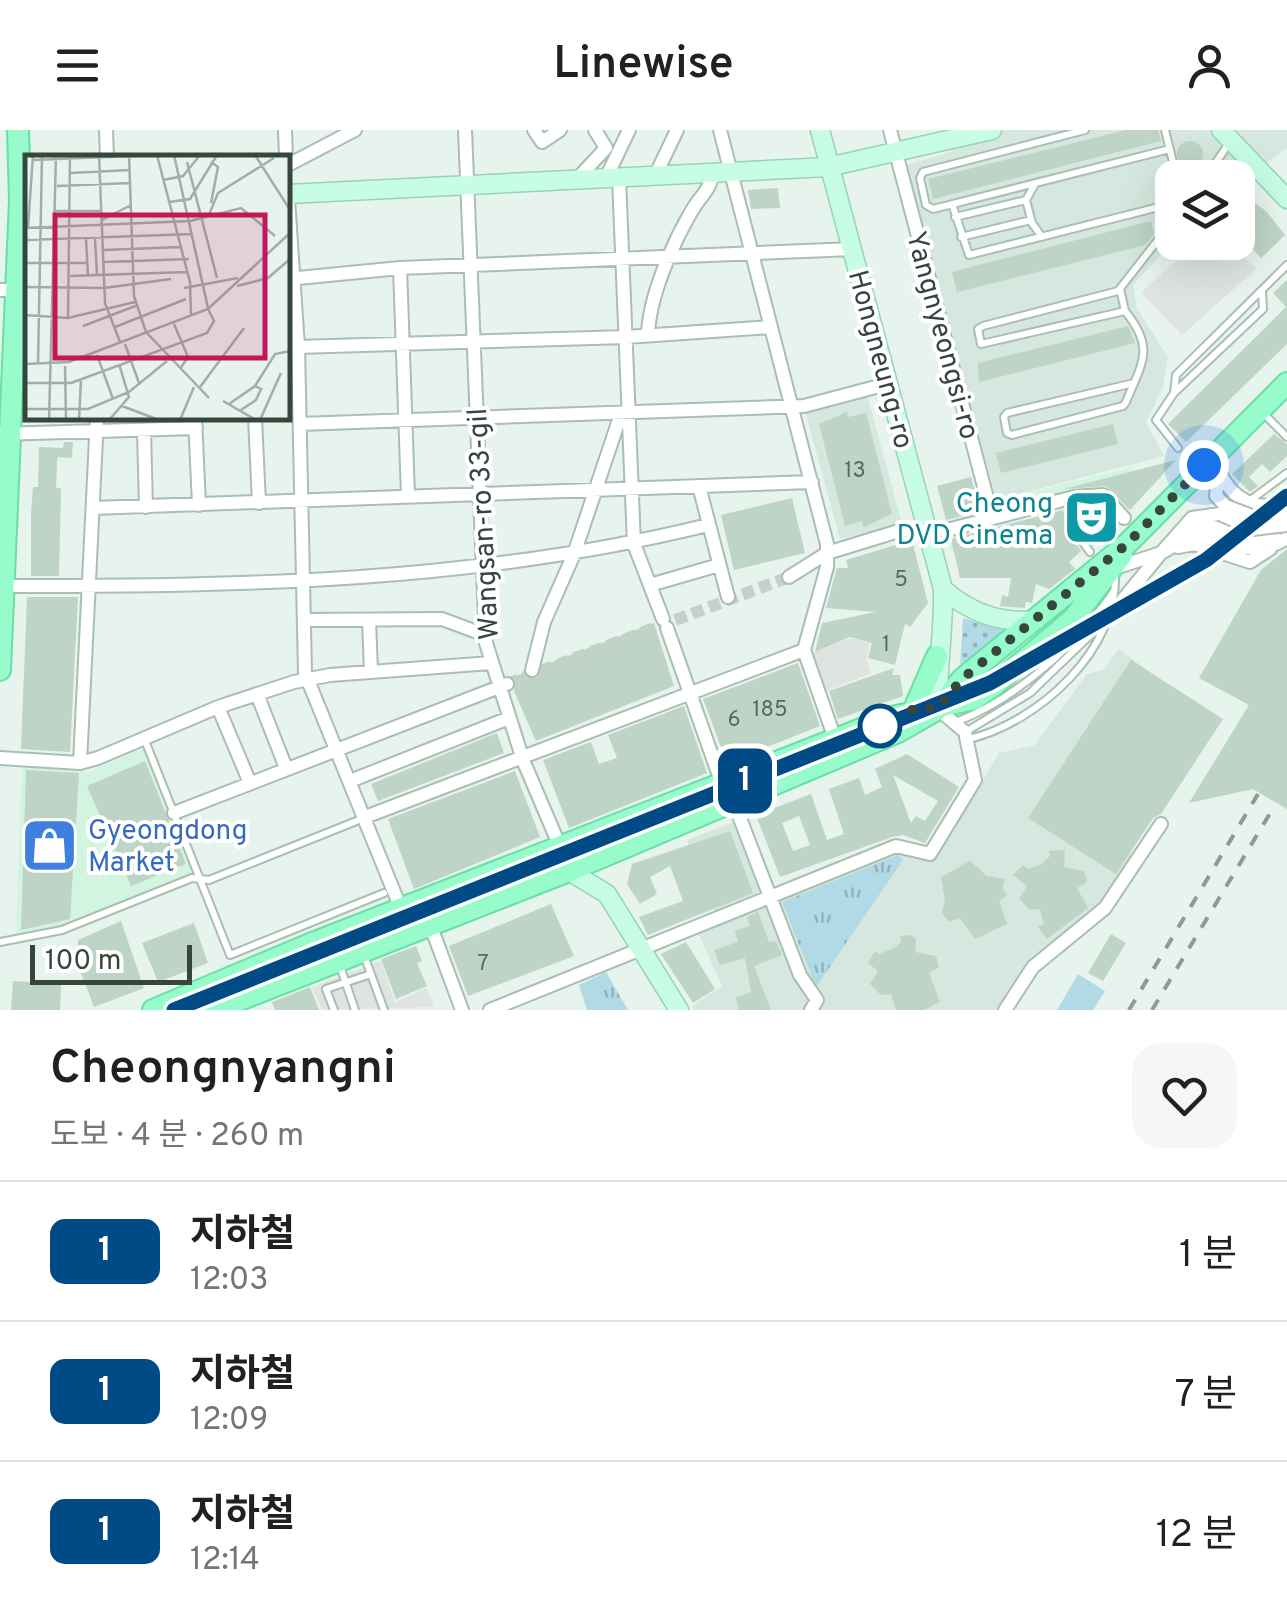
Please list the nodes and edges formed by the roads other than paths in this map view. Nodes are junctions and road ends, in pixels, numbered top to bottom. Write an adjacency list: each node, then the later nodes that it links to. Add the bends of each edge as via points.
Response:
1 (18, 130): 35 (main road)
2 (106, 130): 21 (street)
3 (284, 130): 22 (street)
4 (356, 130): 25 (street)
5 (465, 130): 32 (street, Wangsan-ro 33-gil)
6 (534, 130): 7 (street, via 542,142)
7 (560, 130)
8 (595, 130): 29 (street, via 606,148)
9 (629, 130): 30 (street)
10 (678, 130): 28 (street)
11 (720, 130): 27 (street)
12 (820, 130): 26 (main road, Hongneung-ro)
13 (890, 130): 20 (street, Yangnyeongsi-ro)
14 (992, 130): 18 (main road)
15 (1085, 130): 37 (lane, via 923,172 928,207)
16 (1165, 130): 19 (lane)
17 (1226, 136): 24 (lane); 34 (main road)
18 (936, 137): 20 (main road)
19 (1170, 150): 23 (lane); 31 (lane)
20 (896, 154): 26 (main road); 100 (street, Yangnyeongsi-ro)
21 (107, 155)
22 (286, 155)
23 (1173, 160)
24 (1214, 160)
25 (290, 164)
26 (828, 168): 27 (main road); 44 (main road, Hongneung-ro)
27 (722, 170): 28 (main road); 46 (street); 47 (street, via 692,211)
28 (656, 174): 30 (main road)
29 (578, 178): 30 (main road); 32 (main road)
30 (613, 178): 48 (street)
31 (1036, 183): 36 (lane); 37 (lane)
32 (466, 186): 33 (main road); 49 (street, Wangsan-ro 33-gil)
33 (290, 196)
34 (1287, 199)
35 (16, 200): 53 (main road)
36 (1026, 200): 39 (lane); 40 (lane)
37 (952, 204): 39 (lane)
38 (1155, 205): 41 (lane)
39 (955, 217): 42 (lane)
40 (1031, 220): 41 (lane); 42 (lane)
41 (1042, 237): 42 (lane, via 968,255)
42 (960, 238)
43 (1155, 244): 54 (lane)
44 (853, 248): 46 (street); 65 (main road, Hongneung-ro)
45 (290, 251): 52 (street)
46 (752, 253): 47 (street); 57 (street)
47 (672, 256): 48 (street); 58 (street)
48 (624, 257): 49 (street); 59 (street)
49 (471, 265): 51 (street); 60 (street, Wangsan-ro 33-gil)
50 (1287, 265): 55 (lane)
51 (400, 268): 52 (street); 61 (street)
52 (291, 279): 62 (street)
53 (14, 290): 78 (main road)
54 (1120, 290): 56 (lane); 56 (lane, via 978,330 986,346)
55 (1262, 291): 66 (lane, via 1176,375); 66 (lane, via 1261,311)
56 (1125, 311): 64 (lane, via 1145,339)
57 (771, 327): 58 (street); 67 (street)
58 (648, 335): 59 (street)
59 (626, 337): 60 (street); 69 (street)
60 (473, 341): 61 (street); 70 (street, Wangsan-ro 33-gil)
61 (402, 346): 62 (street); 73 (street)
62 (298, 347): 75 (street)
63 (1287, 382): 68 (main road)
64 (1134, 383): 64 (lane, via 1118,409 1008,435 1008,414)
65 (887, 384): 67 (street); 105 (main road, Hongneung-ro)
66 (1174, 393): 81 (lane, via 1156,420)
67 (793, 407): 69 (street); 84 (street)
68 (1260, 410): 79 (lane); 80 (main road)
69 (628, 411): 70 (street); 86 (street); 87 (street, via 620,417)
70 (476, 417): 73 (street); 88 (street, Wangsan-ro 33-gil)
71 (97, 420): 77 (street)
72 (256, 420): 94 (street)
73 (406, 420): 75 (street); 89 (street)
74 (196, 423): 76 (street); 95 (street)
75 (300, 424): 93 (street)
76 (144, 430): 77 (street); 96 (street)
77 (96, 433): 78 (street); 97 (street)
78 (5, 434): 120 (main road)
79 (1287, 438)
80 (1223, 446): 82 (street); 108 (main road)
81 (1178, 448)
82 (1218, 471): 92 (street, via 1232,492 1253,505); 98 (street, via 1216,496)
83 (1287, 474): 91 (lane)
84 (812, 482): 85 (street); 112 (street)
85 (698, 486): 86 (street); 102 (street)
86 (632, 488): 87 (street); 107 (street)
87 (596, 489): 88 (street); 113 (street)
88 (479, 494): 89 (street); 115 (street, Wangsan-ro 33-gil)
89 (408, 496): 93 (street)
90 (1068, 498): 100 (street); 101 (street, via 1102,495); 110 (lane, via 1076,533)
91 (1252, 498)
92 (1287, 499)
93 (301, 500): 94 (street); 118 (street)
94 (259, 503): 95 (street)
95 (199, 505): 96 (street)
96 (146, 506): 97 (street)
97 (93, 508): 121 (street)
98 (1223, 510): 99 (street, bridge, via 1257,518); 103 (street, bridge, via 1253,529); 104 (street, via 1196,516)
99 (1287, 513)
100 (992, 517): 105 (street)
101 (1124, 518)
102 (708, 525): 107 (street); 114 (street)
103 (1287, 525)
104 (1180, 532): 106 (street, via 1206,524 1248,540); 111 (street)
105 (929, 533): 112 (street, via 902,530); 122 (main road, Hongneung-ro)
106 (1287, 538): 109 (street)
107 (634, 544): 113 (street); 119 (street)
108 (1127, 544): 117 (main road); 127 (main road)
109 (1270, 549): 111 (street, via 1242,550 1194,534); 111 (street, via 1255,561 1194,544)
110 (1090, 552)
111 (1162, 552): 117 (street); 124 (street)
112 (827, 553): 116 (street); 129 (street)
113 (574, 554): 115 (street); 133 (street, via 544,622)
114 (719, 565): 119 (street); 123 (street)
115 (482, 570): 118 (street); 128 (street, Wangsan-ro 33-gil)
116 (790, 577)
117 (1116, 578): 124 (lane); 140 (main road, via 1022,664 974,699); 143 (lane, via 1077,635)
118 (303, 581): 121 (street); 125 (street)
119 (650, 585): 137 (street)
120 (2, 586): 121 (street); 132 (main road)
121 (90, 586): 149 (street)
122 (943, 589): 127 (main road, via 972,611); 130 (main road, Hongneung-ro)
123 (728, 597)
124 (1112, 613): 143 (lane, via 1030,693); 143 (lane, via 1105,633 1049,695 1010,724)
125 (304, 620): 126 (street); 135 (street)
126 (369, 620): 128 (street, via 442,619); 134 (street)
127 (1036, 620): 140 (main road, via 962,679)
128 (484, 635): 131 (street, Wangsan-ro 33-gil)
129 (804, 650): 137 (street); 145 (street)
130 (936, 656): 140 (main road, Hongneung-ro); 141 (main road)
131 (491, 664): 134 (street); 136 (street, Wangsan-ro 33-gil)
132 (0, 670)
133 (532, 670)
134 (371, 672): 135 (street)
135 (307, 679): 138 (street); 146 (street)
136 (502, 686): 142 (street, Wangsan-ro 33-gil); 146 (street)
137 (690, 693): 148 (street); 153 (street)
138 (257, 694): 139 (street); 150 (street)
139 (218, 708): 144 (street); 152 (street)
140 (938, 708): 141 (main road); 143 (street); 153 (main road, via 898,732)
141 (914, 709): 145 (main road)
142 (509, 718): 148 (street, Wangsan-ro 33-gil); 151 (street)
143 (963, 731): 162 (street, via 974,782 930,854 896,846)
144 (144, 737): 149 (street); 154 (lane)
145 (835, 739): 153 (main road)
146 (336, 749): 150 (street); 151 (street)
147 (0, 758): 149 (street)
148 (523, 760): 155 (street); 157 (street, Wangsan-ro 33-gil)
149 (80, 763)
150 (286, 768): 152 (street)
151 (350, 781): 155 (street)
152 (250, 783): 154 (street)
153 (728, 792): 157 (main road); 158 (main road); 162 (street)
154 (174, 813): 159 (lane)
155 (365, 817): 159 (lane); 163 (street)
156 (1161, 824): 182 (street, via 1104,908 1033,967)
157 (560, 850): 158 (main road); 160 (main road)
158 (570, 871): 164 (main road); 167 (main road, via 607,894)
159 (200, 879): 161 (lane, via 230,955); 165 (lane, via 62,930)
160 (456, 889): 163 (main road); 171 (lane, via 414,917)
161 (384, 893)
162 (769, 896): 167 (street); 181 (street, via 817,1000)
163 (401, 910): 171 (main road)
164 (430, 924): 166 (main road); 178 (street)
165 (0, 942)
166 (363, 950): 168 (main road); 169 (lane)
167 (643, 952): 179 (street); 180 (main road)
168 (338, 960): 170 (lane); 172 (main road)
169 (371, 974): 170 (lane); 177 (lane)
170 (346, 982): 175 (lane, via 326,989); 176 (lane)
171 (201, 992): 173 (main road)
172 (264, 1001): 174 (main road)
173 (154, 1010)
174 (214, 1010)
175 (334, 1010)
176 (355, 1010)
177 (384, 1010)
178 (462, 1010)
179 (490, 1010)
180 (679, 1010)
181 (811, 1010)
182 (1005, 1010)

